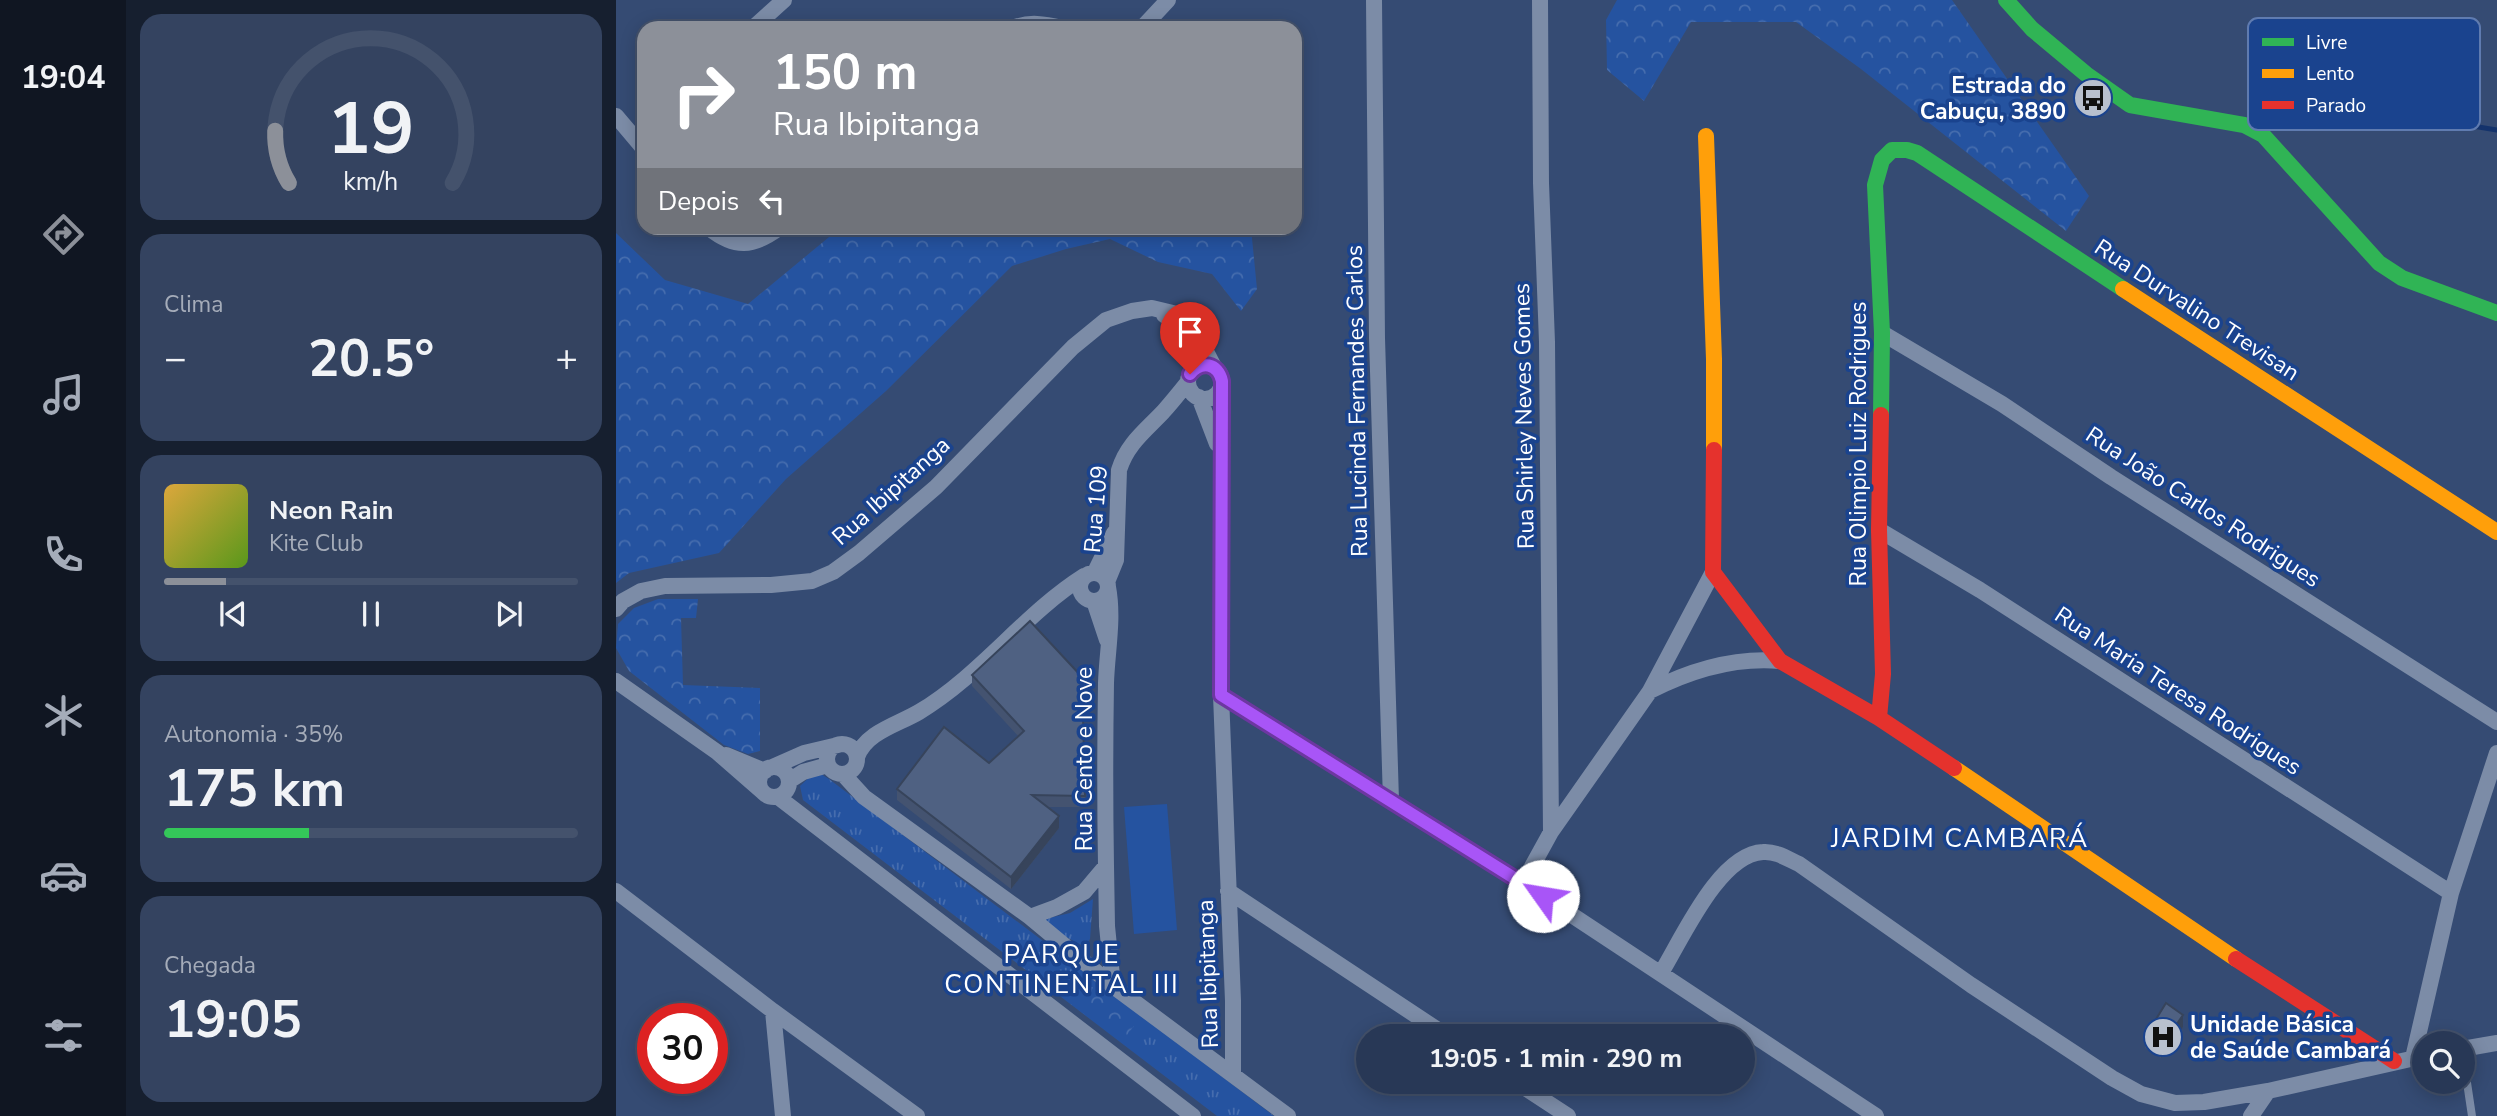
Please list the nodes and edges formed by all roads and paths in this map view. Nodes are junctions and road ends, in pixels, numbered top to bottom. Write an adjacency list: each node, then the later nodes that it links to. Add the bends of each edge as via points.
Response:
1 (784, 0): 6 (street)
2 (1168, 0): 7 (street)
3 (1374, 0): 43 (street, Rua Lucinda Fernandes Carlos, via 1377,338)
4 (1540, 0): 44 (street, Rua Shirley Neves Gomes)
5 (2006, 0): 10 (street, via 2032,29 2130,105)
6 (761, 21)
7 (1148, 21)
8 (616, 116): 12 (street)
9 (637, 127): 12 (street)
10 (2248, 127)
11 (2254, 130): 18 (street, via 2379,263 2402,278)
12 (631, 133): 14 (street)
13 (1706, 135): 26 (street, via 1714,359)
14 (637, 140)
15 (1877, 170): 19 (street, Rua Olimpio Luiz Rodrigues); 25 (street, Rua Durvalino Trevisan, via 1882,158 1893,150 1917,153)
16 (718, 235): 17 (street, via 739,244)
17 (768, 235)
18 (2497, 313)
19 (1882, 333): 24 (street, Rua Olimpio Luiz Rodrigues); 37 (street, Rua João Carlos Rodrigues, via 2003,404)
20 (1206, 367): 21 (street, via 1221,376); 22 (street, via 1190,374); 30 (street, Rua Ibipitanga, via 1195,330 1181,315 1152,308 1106,320 1073,347 936,487 833,572 813,581 771,585 666,586 641,591)
21 (1222, 386): 22 (street, via 1210,398); 23 (street, Rua Ibipitanga)
22 (1194, 391): 23 (street, Rua Ibipitanga); 27 (street, Rua 109, via 1163,412 1123,456 1116,560)
23 (1221, 453): 35 (street, Rua Ibipitanga)
24 (1879, 530): 36 (street, Rua Olimpio Luiz Rodrigues, via 1883,643); 49 (street, Rua Maria Teresa Rodrigues)
25 (2497, 532)
26 (1713, 572): 32 (street); 34 (street)
27 (1099, 579): 28 (street, via 1101,599); 28 (street, via 1080,582 1082,595); 29 (street, via 1058,592); 31 (street, Rua 109, via 1112,605)
28 (1091, 601): 29 (street, via 1070,598); 31 (street)
29 (1044, 608): 40 (street, via 954,688)
30 (616, 609)
31 (1107, 642): 45 (street, Rua Cento e Nove)
32 (1780, 660): 34 (street, via 1756,659 1706,668); 36 (street)
33 (616, 681): 38 (street)
34 (1650, 691): 44 (street)
35 (1221, 695): 43 (street); 48 (street, Rua Ibipitanga)
36 (1879, 718): 59 (street)
37 (2497, 722)
38 (717, 752): 41 (street); 42 (street)
39 (2497, 753): 49 (street)
40 (848, 757): 41 (street, via 804,753); 42 (street, via 831,770 828,765 803,772); 50 (street, via 864,797)
41 (768, 769): 42 (street, via 760,782); 42 (street, via 786,773)
42 (780, 790): 66 (street, via 803,818)
43 (1391, 802): 46 (street)
44 (1551, 832): 46 (street)
45 (1106, 866): 50 (street, Rua Cento e Nove, via 1084,892); 52 (street)
46 (1523, 883): 51 (street)
47 (616, 891): 53 (street)
48 (1228, 891): 54 (street); 60 (street, Rua Ibipitanga)
49 (2451, 893): 55 (street)
50 (1030, 917): 52 (street)
51 (1661, 973): 61 (street, via 1716,881 1731,866 1764,852 1782,855 2112,1079 2141,1094 2175,1103); 69 (street)
52 (1113, 986): 60 (street)
53 (773, 1012): 64 (street); 65 (street)
54 (1429, 1024)
55 (2423, 1031)
56 (2497, 1043): 57 (street)
57 (2475, 1047)
58 (2412, 1058): 59 (street)
59 (2394, 1061): 61 (street)
60 (1233, 1074): 67 (street)
61 (2268, 1091): 70 (street)
62 (1534, 1094): 68 (street)
63 (2469, 1094): 71 (lane)
64 (783, 1116)
65 (917, 1116)
66 (1193, 1116)
67 (1288, 1116)
68 (1568, 1116)
69 (1876, 1116)
70 (2251, 1116)
71 (2472, 1116)

